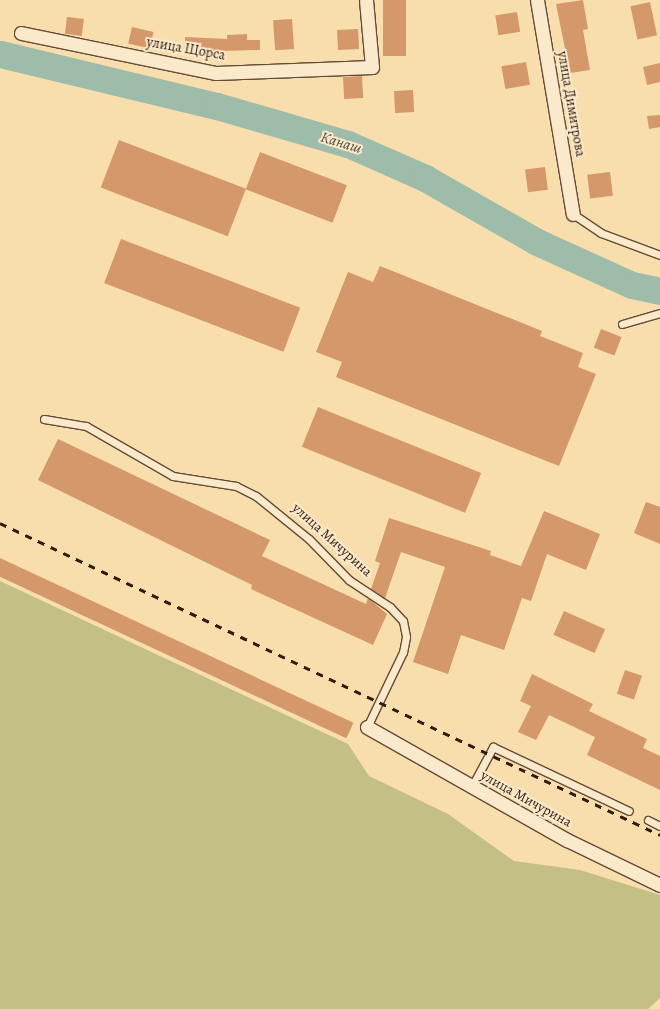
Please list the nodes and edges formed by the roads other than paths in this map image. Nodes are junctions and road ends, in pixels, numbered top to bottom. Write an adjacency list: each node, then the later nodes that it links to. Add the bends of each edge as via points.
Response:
1 (366, 0): 3 (street, улица Щорса, via 372,67 216,73)
2 (537, 0): 4 (street, улица Димитрова)
3 (21, 33)
4 (573, 214): 5 (lane, via 601,233)
5 (660, 255)
6 (660, 313): 7 (lane)
7 (622, 324)
8 (44, 419): 9 (lane, улица Мичурина, via 86,426 173,476 236,486 256,496 309,539 349,580 390,607 403,621 406,637 403,652)
9 (367, 726): 10 (street, улица Мичурина)
10 (472, 788): 11 (lane, via 493,748); 14 (street, улица Мичурина)
11 (629, 811)
12 (648, 820): 13 (lane)
13 (660, 826)
14 (660, 885)

